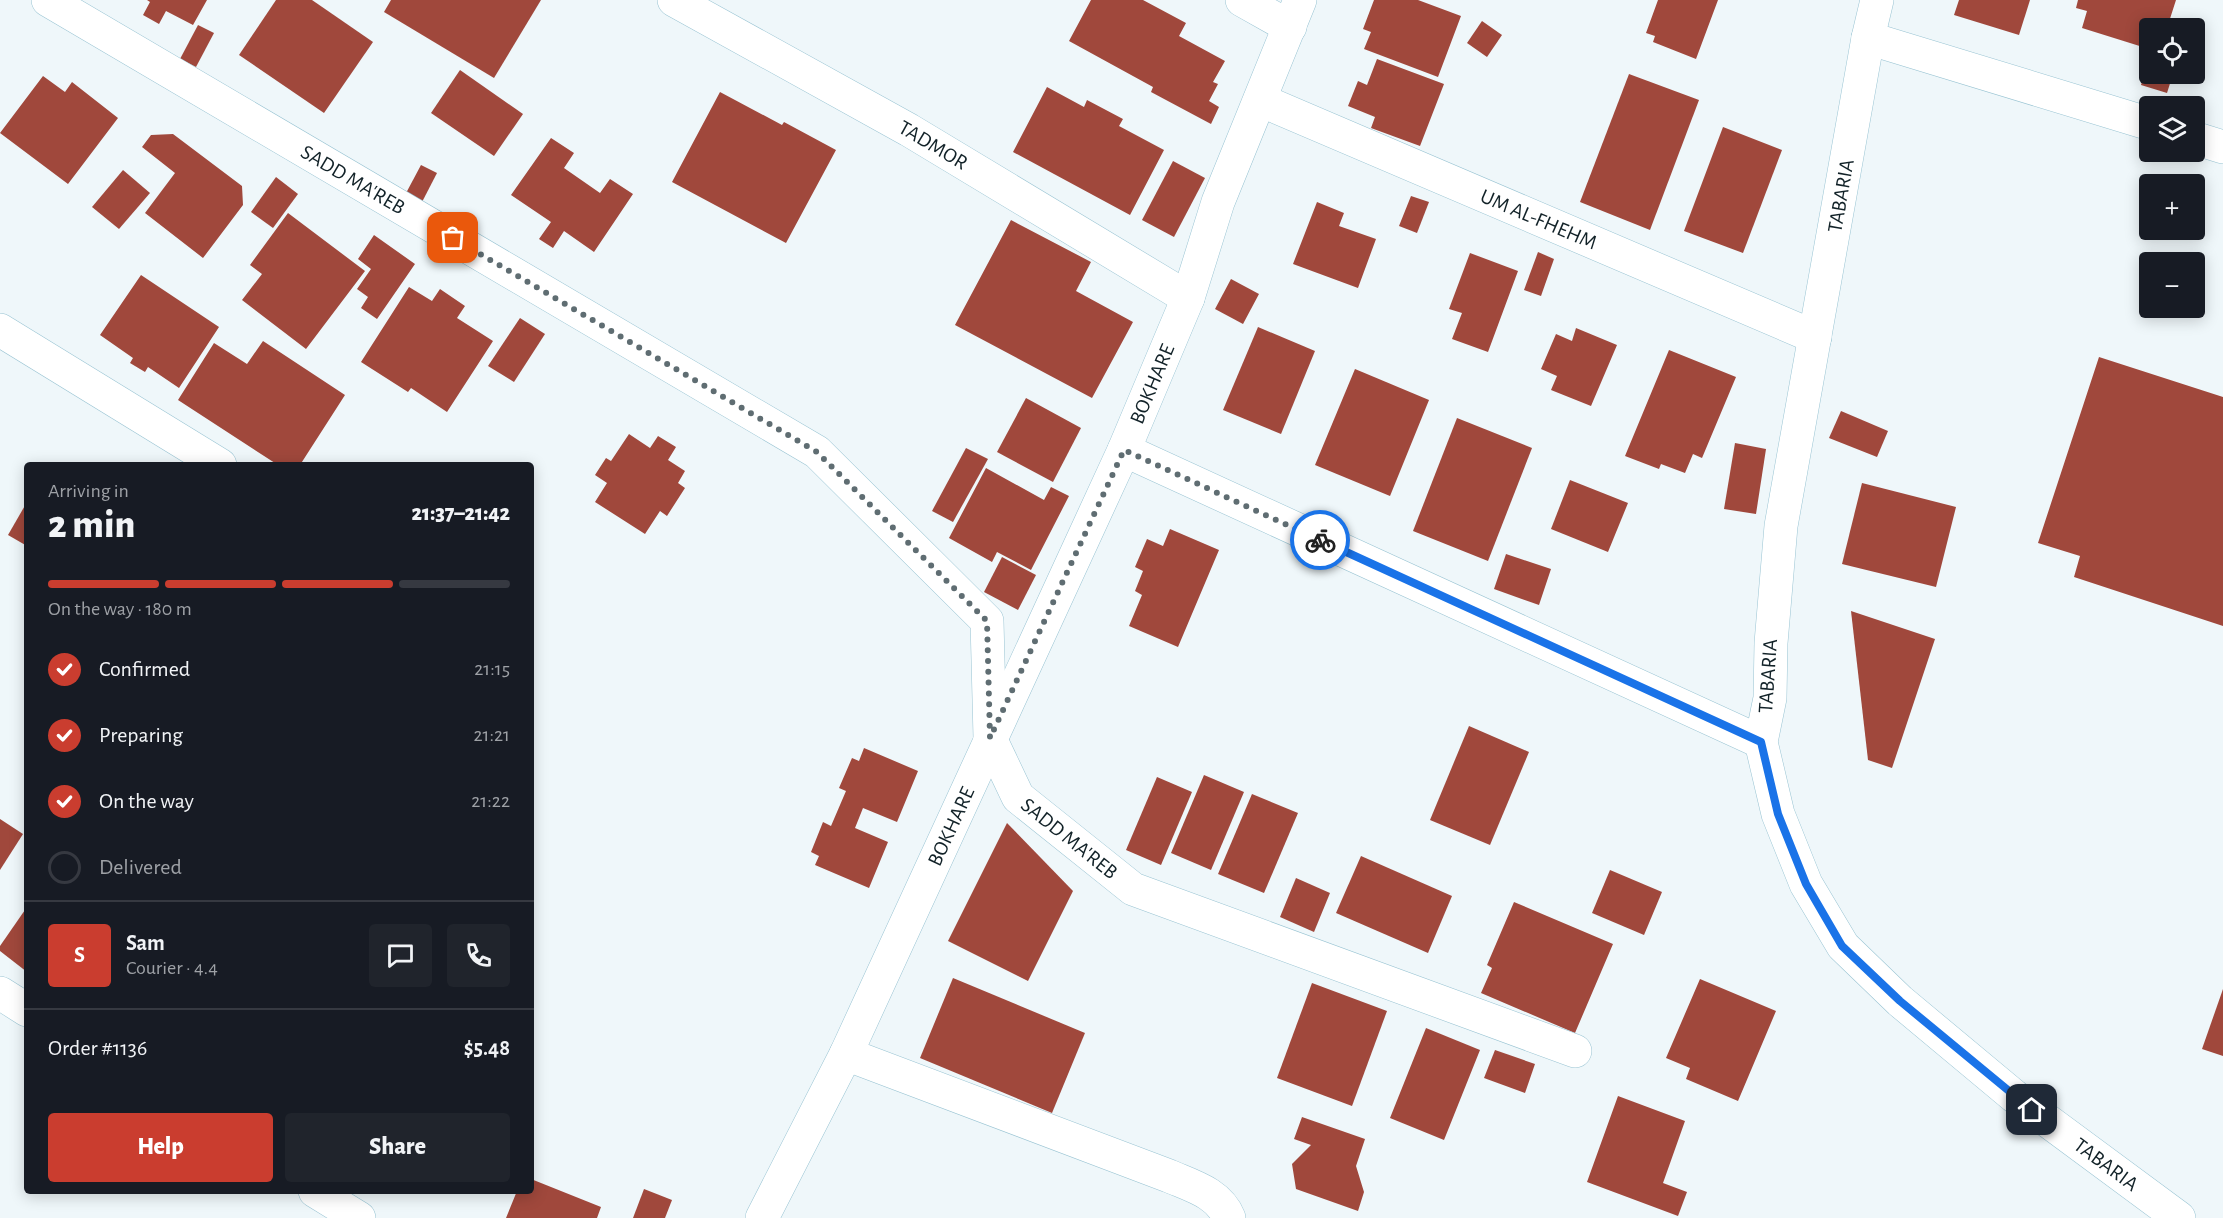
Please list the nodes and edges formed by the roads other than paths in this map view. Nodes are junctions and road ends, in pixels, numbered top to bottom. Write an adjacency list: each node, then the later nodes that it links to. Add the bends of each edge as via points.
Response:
1 (48, 0): 16 (street, SADD MA'REB, via 817,452 987,621)
2 (674, 0): 11 (street, TADMOR, via 909,130)
3 (1242, 0): 5 (street)
4 (1877, 0): 6 (street, TABARIA)
5 (1295, 13): 7 (street, BOKHARE)
6 (1868, 38): 8 (street); 13 (street, TABARIA)
7 (1260, 100): 11 (street, BOKHARE, via 1218,202); 13 (street, UM AL-FHEHM)
8 (2139, 121)
9 (2205, 141): 10 (street)
10 (2223, 147)
11 (1188, 298): 14 (street, BOKHARE)
12 (0, 330): 15 (street)
13 (1815, 337): 17 (street, TABARIA, via 1781,526 1770,698)
14 (1124, 450): 16 (street, BOKHARE); 17 (street)
15 (215, 462)
16 (990, 738): 20 (street, SADD MA'REB, via 1018,797 1133,889); 21 (street, BOKHARE)
17 (1761, 742): 26 (street, TABARIA, via 1778,814 1806,884 1842,946 1900,1001 2014,1096)
18 (0, 993): 19 (street)
19 (24, 1008)
20 (1575, 1051)
21 (846, 1054): 24 (street, BOKHARE); 25 (street, via 1169,1176 1213,1196)
22 (320, 1194): 23 (street)
23 (359, 1218)
24 (762, 1218)
25 (1229, 1218)
26 (2179, 1218)

